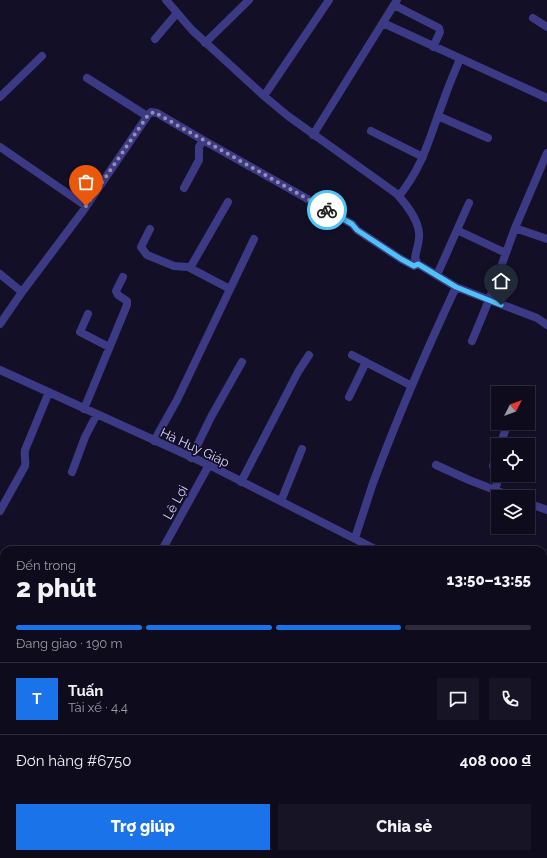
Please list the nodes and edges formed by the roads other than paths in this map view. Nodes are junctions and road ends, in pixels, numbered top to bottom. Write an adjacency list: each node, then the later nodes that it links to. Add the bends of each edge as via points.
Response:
1 (249, 0): 10 (street)
2 (329, 0): 15 (street)
3 (170, 2): 5 (street)
4 (396, 2): 7 (street); 11 (street, via 439,28 440,32)
5 (177, 13): 9 (street); 10 (street)
6 (533, 18): 8 (street)
7 (383, 23): 11 (street); 21 (street)
8 (547, 27)
9 (155, 39)
10 (205, 43): 15 (street)
11 (433, 46): 13 (street)
12 (42, 56): 16 (street)
13 (460, 59): 17 (street); 19 (street)
14 (87, 78): 18 (street)
15 (264, 96): 21 (street)
16 (0, 97)
17 (547, 98)
18 (147, 116): 23 (street, via 151,112 157,113); 31 (street)
19 (438, 116): 22 (street); 26 (street)
20 (371, 131): 26 (street)
21 (313, 135): 28 (street)
22 (488, 138)
23 (203, 140): 27 (street, via 199,147 199,160); 38 (street, via 352,224 401,259 414,266)
24 (0, 147): 31 (street)
25 (547, 153): 32 (street)
26 (423, 157): 28 (street)
27 (184, 188)
28 (399, 196): 38 (street, via 418,229 415,258)
29 (228, 202): 39 (street)
30 (469, 203): 41 (street)
31 (86, 206): 45 (street)
32 (515, 228): 36 (street); 37 (street)
33 (150, 229): 39 (street, via 141,244 144,253 169,265)
34 (461, 232): 37 (street)
35 (254, 239): 44 (street)
36 (547, 239)
37 (506, 252): 46 (street)
38 (418, 264): 41 (street)
39 (190, 268): 44 (street)
40 (0, 274): 45 (street)
41 (437, 275): 43 (street)
42 (123, 277): 51 (street, via 116,291 127,301 127,305)
43 (456, 287): 46 (street); 57 (street)
44 (230, 288): 62 (street, via 177,400)
45 (22, 292): 48 (street)
46 (489, 300): 49 (street, via 537,318); 50 (street)
47 (88, 314): 51 (street, via 80,332)
48 (0, 324)
49 (547, 325)
50 (472, 341)
51 (110, 347): 60 (street)
52 (352, 354): 55 (street)
53 (310, 355): 68 (street, via 298,372)
54 (242, 362): 64 (street)
55 (366, 362): 57 (street); 59 (street)
56 (0, 370): 58 (street, Hà Huy Giáp)
57 (412, 386): 75 (street, via 373,484)
58 (49, 392): 60 (street, Hà Huy Giáp); 74 (street, via 25,450 25,466)
59 (349, 397)
60 (84, 408): 61 (street, Hà Huy Giáp)
61 (97, 414): 62 (street, Hà Huy Giáp); 67 (street)
62 (154, 441): 64 (street, Hà Huy Giáp)
63 (302, 449): 71 (street)
64 (191, 458): 65 (street, Hà Huy Giáp)
65 (209, 465): 68 (street, Hà Huy Giáp); 76 (street, Lê Lợi)
66 (436, 466): 70 (street)
67 (72, 472)
68 (241, 482): 71 (street, Hà Huy Giáp)
69 (497, 482): 70 (street)
70 (495, 490)
71 (281, 501): 75 (street, Hà Huy Giáp)
72 (535, 506): 73 (street)
73 (547, 510)
74 (0, 511)
75 (355, 538): 77 (street, Hà Huy Giáp)
76 (164, 546)
77 (365, 546)

